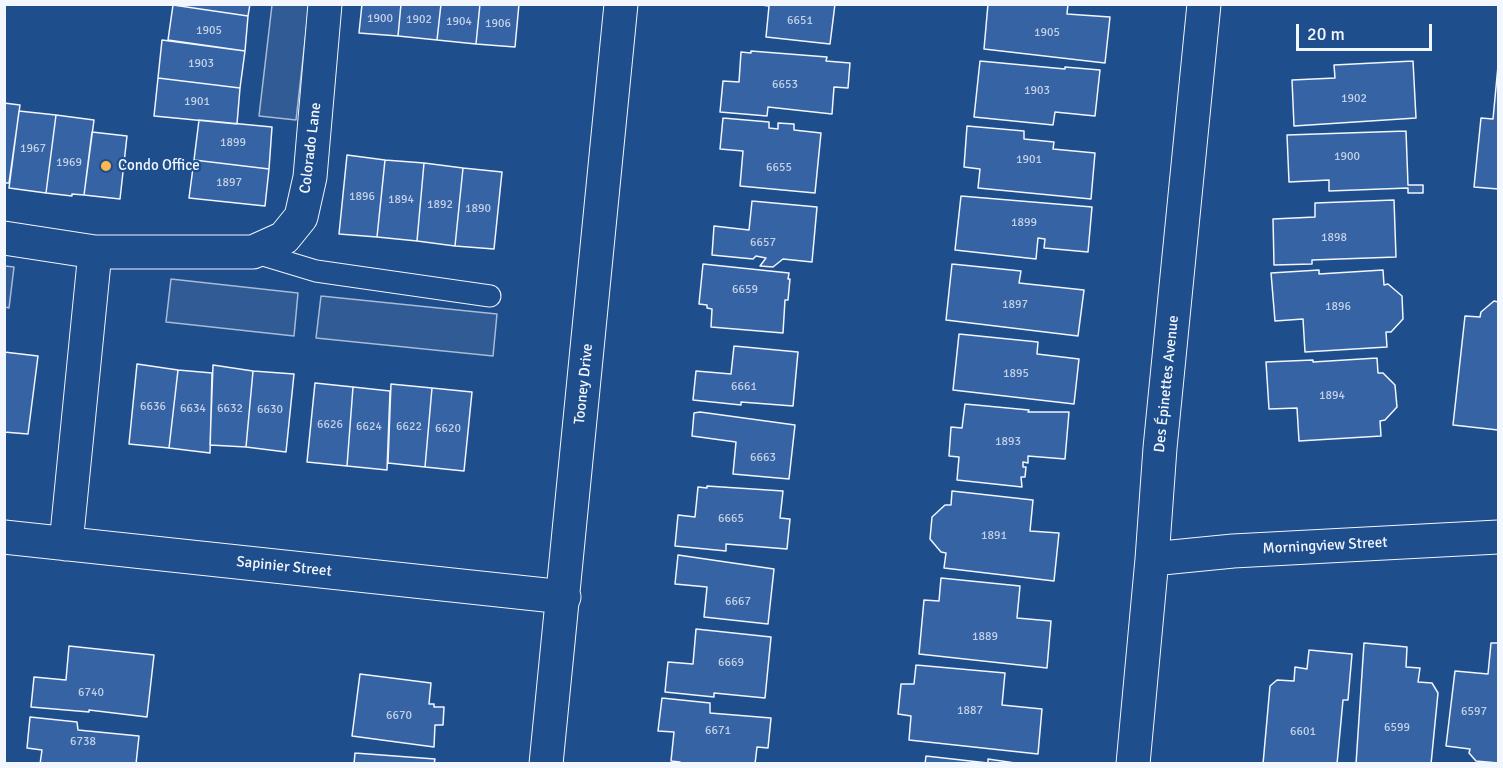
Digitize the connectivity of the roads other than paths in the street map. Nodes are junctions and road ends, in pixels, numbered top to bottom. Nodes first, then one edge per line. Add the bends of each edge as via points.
1 (325, 4) edge
2 (621, 4) edge
3 (1204, 4) edge
4 (4, 238) edge
5 (95, 252) junction
6 (253, 252) junction
7 (490, 296) dead end
8 (4, 537) edge
9 (1498, 537) edge
10 (66, 544) junction
11 (1152, 559) junction
12 (564, 597) junction
13 (546, 764) edge
14 (1132, 764) edge

1 - 6 street, Colorado Lane via 310,177 302,217 284,238
2 - 12 street, Tooney Drive
3 - 11 street, Des Épinettes Avenue
4 - 5 street, Colorado Lane
5 - 6 street, Colorado Lane
5 - 10 street
6 - 7 lane via 316,270
8 - 10 street, Sapinier Street
9 - 11 street, Morningview Street
10 - 12 street, Sapinier Street
11 - 14 street, Des Épinettes Avenue
12 - 13 street, Tooney Drive

